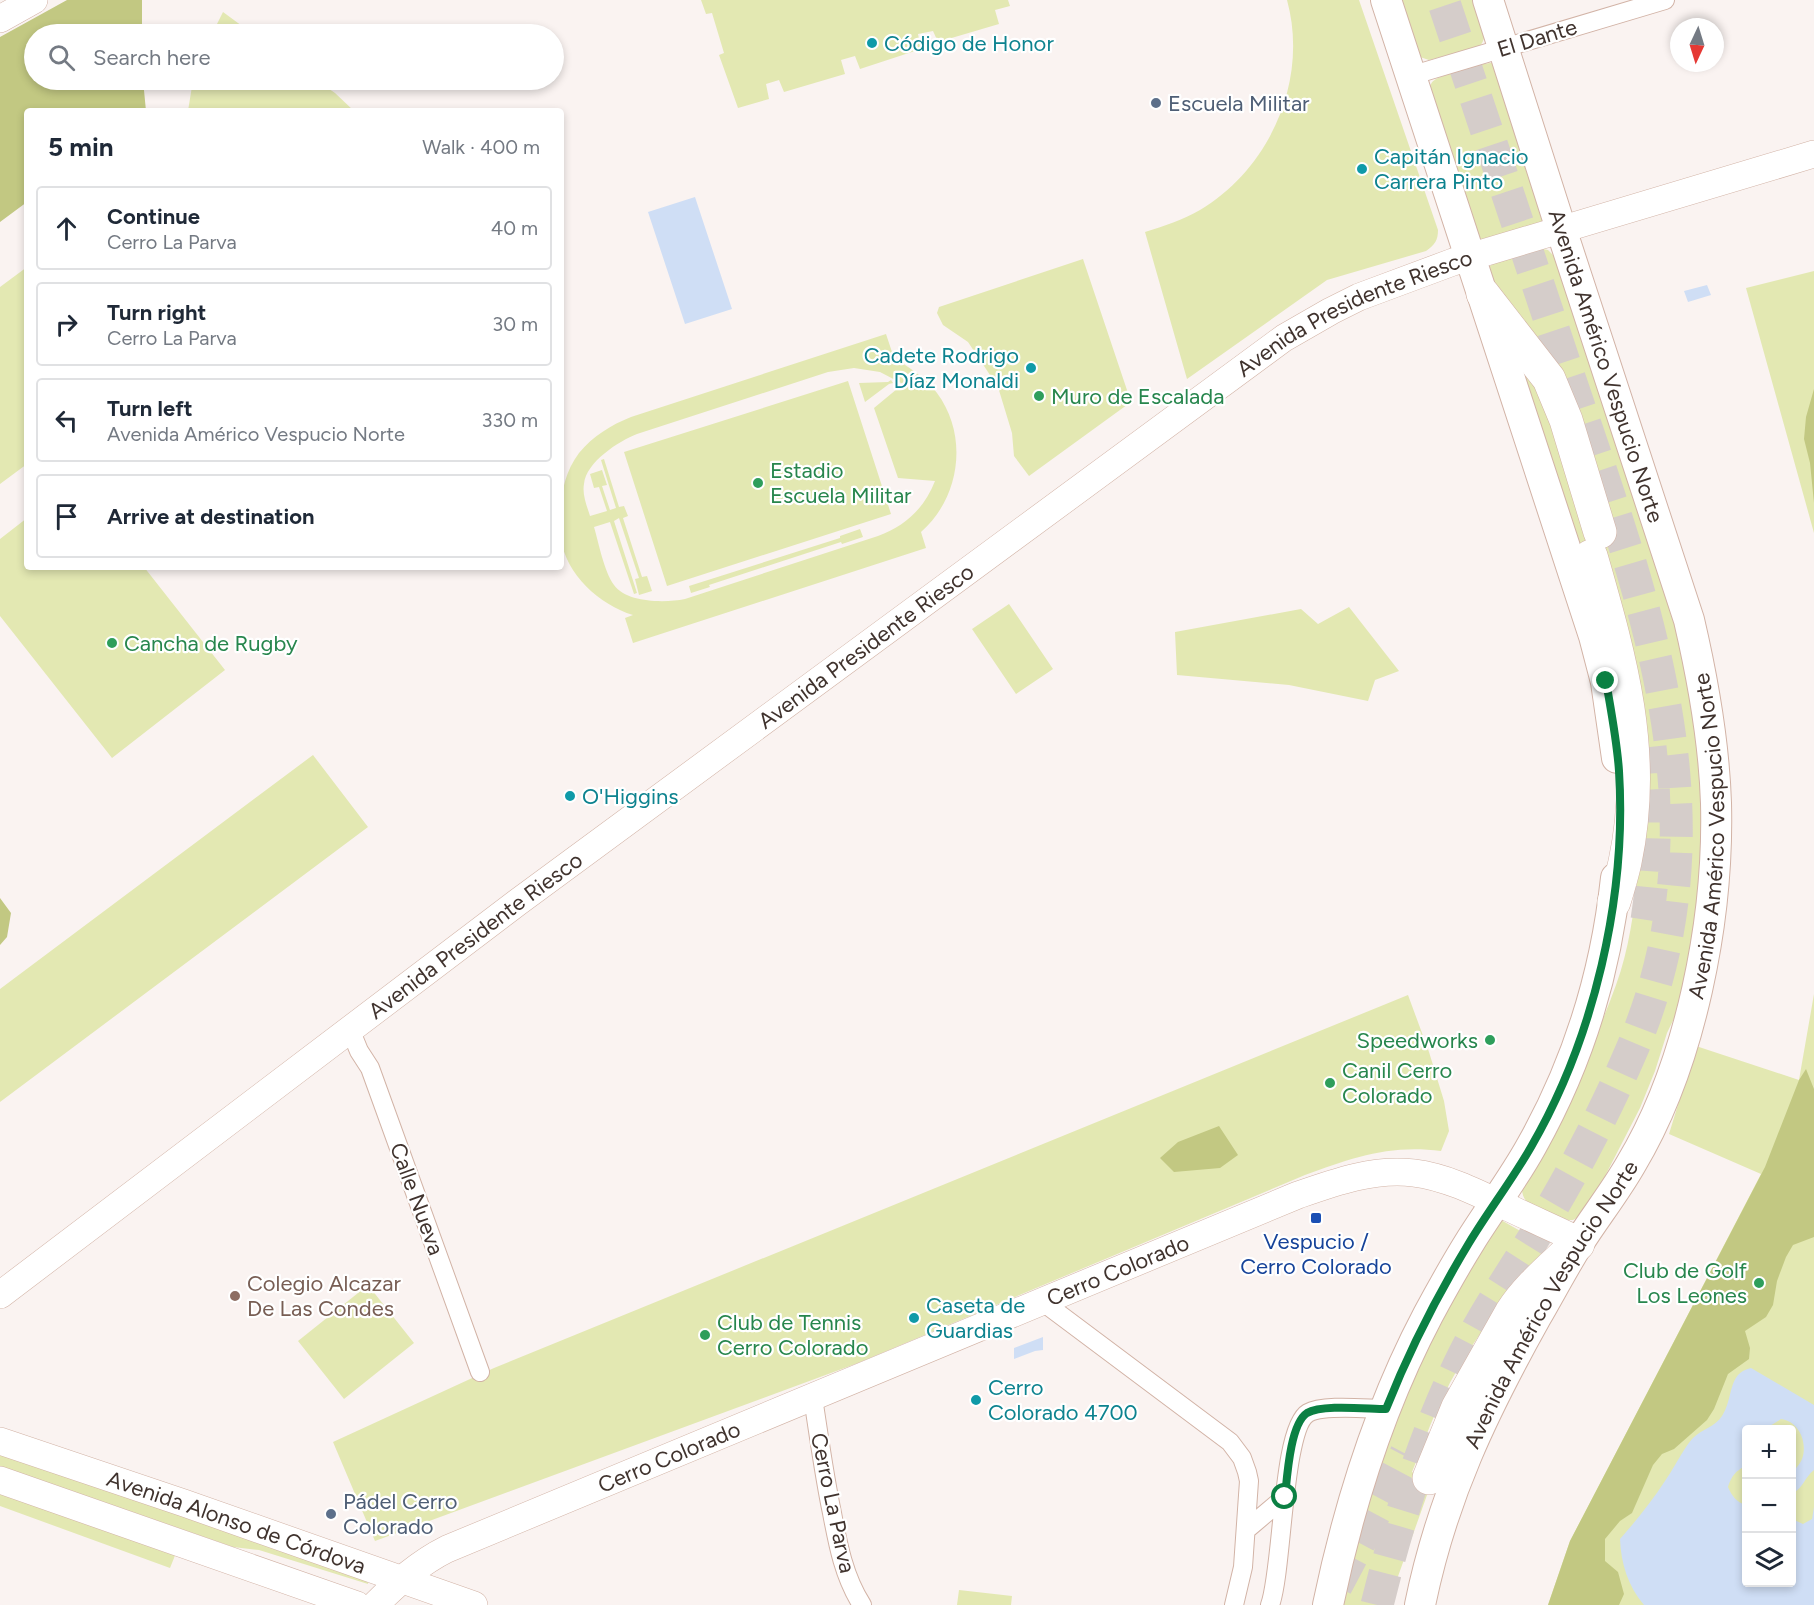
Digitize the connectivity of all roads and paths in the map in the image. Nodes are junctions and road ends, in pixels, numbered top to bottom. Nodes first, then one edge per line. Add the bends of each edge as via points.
1 (34, 0) edge
2 (1386, 0) edge
3 (1488, 0) edge
4 (1665, 0) edge
5 (0, 19) edge
6 (1503, 48) junction
7 (1410, 76) junction
8 (1814, 154) edge
9 (1561, 230) junction
10 (1471, 256) junction
11 (1483, 294) junction
12 (1614, 902) junction
13 (350, 1029) junction
14 (1496, 1202) junction
15 (1579, 1243) junction
16 (0, 1295) edge
17 (1043, 1302) junction
18 (480, 1372) dead end
19 (813, 1398) junction
20 (1386, 1409) junction
21 (0, 1441) edge
22 (1429, 1478) tunnel mouth
23 (0, 1480) edge
24 (1285, 1497) junction
25 (1246, 1530) junction
26 (1336, 1564) junction
27 (400, 1580) junction
28 (357, 1605) edge
29 (375, 1605) edge
30 (474, 1605) edge
31 (862, 1605) edge
32 (1234, 1605) edge
33 (1270, 1605) edge
34 (1315, 1605) edge
35 (1328, 1605) edge
36 (1420, 1605) edge

1 - 5 main road
2 - 7 main road
3 - 6 main road, Avenida Américo Vespucio Norte
4 - 6 street, El Dante
6 - 7 street, El Dante
6 - 9 main road, Avenida Américo Vespucio Norte
7 - 10 main road
8 - 9 main road, Avenida Presidente Riesco
9 - 10 main road, Avenida Presidente Riesco
9 - 15 main road, Avenida Américo Vespucio Norte via 1689,620 1707,711 1716,801 1709,921 1674,1069 1631,1164
10 - 11 main road
10 - 13 main road, Avenida Presidente Riesco via 1359,297 1284,338
11 - 12 main road via 1606,681 1619,773 1620,837
11 - 12 highway via 1552,386 1566,420 1596,544 1626,689 1633,747 1630,836
12 - 14 main road via 1595,989 1561,1088 1532,1146
13 - 16 main road, Avenida Presidente Riesco
13 - 18 street, Calle Nueva via 370,1068
14 - 15 main road, Cerro Colorado
14 - 17 main road, Cerro Colorado via 1449,1182 1414,1173 1358,1176 1298,1195
14 - 20 main road via 1428,1314
15 - 22 highway via 1520,1299 1511,1313 1458,1407
15 - 36 main road, Avenida Américo Vespucio Norte via 1482,1418 1436,1539
17 - 19 main road, Cerro Colorado
17 - 25 street via 1234,1447 1248,1472
19 - 27 main road, Cerro Colorado via 447,1549
19 - 31 street, Cerro La Parva via 838,1544 851,1587
20 - 24 street via 1331,1408 1307,1413 1296,1429
20 - 26 main road via 1359,1481
21 - 27 main road, Avenida Alonso de Córdova
23 - 28 main road, Avenida Alonso de Córdova
24 - 25 street
24 - 33 street
25 - 32 street
26 - 34 main road
26 - 35 main road
27 - 29 main road, Cerro Colorado
27 - 30 main road, Avenida Alonso de Córdova

